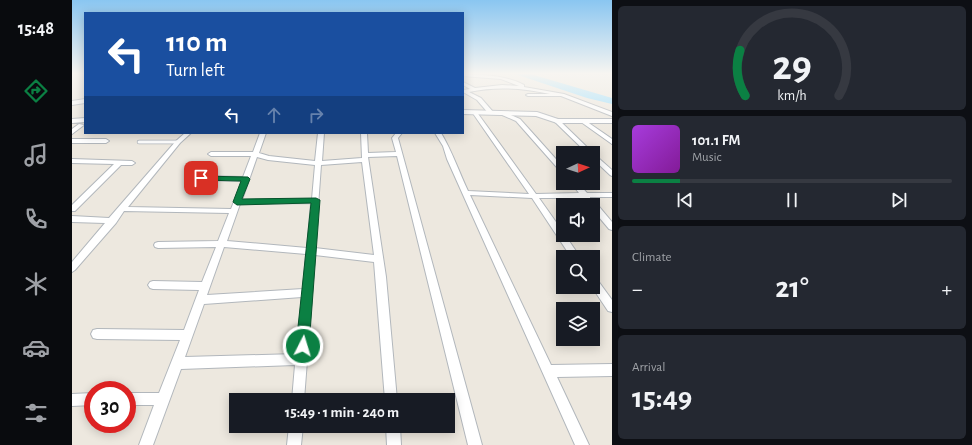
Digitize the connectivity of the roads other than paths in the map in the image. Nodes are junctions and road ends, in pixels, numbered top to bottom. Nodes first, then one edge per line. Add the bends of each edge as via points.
1 (469, 94) edge
2 (556, 94) edge
3 (528, 95) dead end
4 (562, 95) junction
5 (84, 101) edge
6 (72, 102) edge
7 (464, 112) edge
8 (474, 112) junction
9 (490, 113) junction
10 (502, 113) junction
11 (612, 114) edge
12 (72, 121) edge
13 (557, 121) junction
14 (583, 121) junction
15 (612, 121) edge
16 (84, 123) edge
17 (72, 132) edge
18 (187, 134) edge
19 (263, 134) edge
20 (322, 134) edge
21 (364, 134) edge
22 (398, 134) edge
23 (439, 134) edge
24 (605, 137) junction
25 (612, 137) edge
26 (72, 140) edge
27 (106, 140) dead end
28 (139, 142) dead end
29 (178, 142) junction
30 (612, 142) edge
31 (583, 146) edge
32 (211, 154) dead end
33 (255, 154) junction
34 (400, 154) junction
35 (366, 160) junction
36 (72, 161) edge
37 (119, 163) junction
38 (132, 163) dead end
39 (556, 163) edge
40 (600, 163) edge
41 (319, 165) junction
42 (612, 174) edge
43 (201, 178) dead end
44 (246, 179) junction
45 (580, 190) edge
46 (466, 193) junction
47 (612, 195) edge
48 (534, 196) junction
49 (585, 196) junction
50 (316, 200) junction
51 (236, 206) junction
52 (72, 209) edge
53 (123, 209) junction
54 (600, 213) edge
55 (72, 219) edge
56 (113, 221) junction
57 (612, 228) edge
58 (221, 244) junction
59 (158, 245) dead end
60 (571, 250) edge
61 (311, 251) junction
62 (378, 259) junction
63 (73, 266) edge
64 (153, 285) dead end
65 (206, 286) junction
66 (600, 291) edge
67 (308, 293) junction
68 (201, 300) junction
69 (612, 308) edge
70 (97, 334) dead end
71 (188, 335) junction
72 (302, 359) junction
73 (177, 362) junction
74 (612, 370) edge
75 (548, 371) junction
76 (299, 393) edge
77 (390, 393) edge
78 (84, 399) edge
79 (136, 399) edge
80 (164, 399) junction
81 (72, 400) edge
82 (295, 433) edge
83 (393, 433) edge
84 (146, 445) edge
85 (294, 445) edge
86 (394, 445) edge
87 (475, 445) edge
88 (582, 445) edge

1 - 9 street via 479,100
2 - 4 street
3 - 4 street
4 - 11 street
5 - 6 street
7 - 8 street
8 - 9 street
8 - 48 street
9 - 10 street
10 - 13 street via 537,114
10 - 39 street via 518,120
12 - 16 street
13 - 14 street
13 - 31 street
14 - 15 street
14 - 24 street
16 - 17 street
18 - 29 street
19 - 33 street
20 - 41 street
21 - 35 street
22 - 34 street via 396,138
23 - 46 street
24 - 25 street
24 - 30 street
26 - 27 street
28 - 29 lane
29 - 53 street
32 - 33 street
33 - 41 street
33 - 44 street
34 - 35 street
34 - 87 street
35 - 41 street
35 - 62 street
36 - 37 street
37 - 38 street
37 - 52 street
40 - 42 street
41 - 50 street
43 - 44 street
44 - 51 street
45 - 49 street
46 - 48 street
46 - 75 street
47 - 49 street
48 - 49 street
48 - 60 street
50 - 51 street
50 - 61 street
51 - 53 street
51 - 58 street
53 - 56 street
54 - 57 street
55 - 56 street
56 - 63 street
58 - 59 street
58 - 61 street
58 - 65 street
61 - 62 street
61 - 67 street
62 - 77 street
64 - 65 street
65 - 68 street
66 - 69 street
67 - 68 street
67 - 72 street
68 - 71 street
70 - 71 street
71 - 73 street
72 - 73 street
72 - 76 street
73 - 80 street
74 - 75 street
75 - 88 street
78 - 81 street
79 - 80 street
80 - 84 street
82 - 85 street
83 - 86 street

